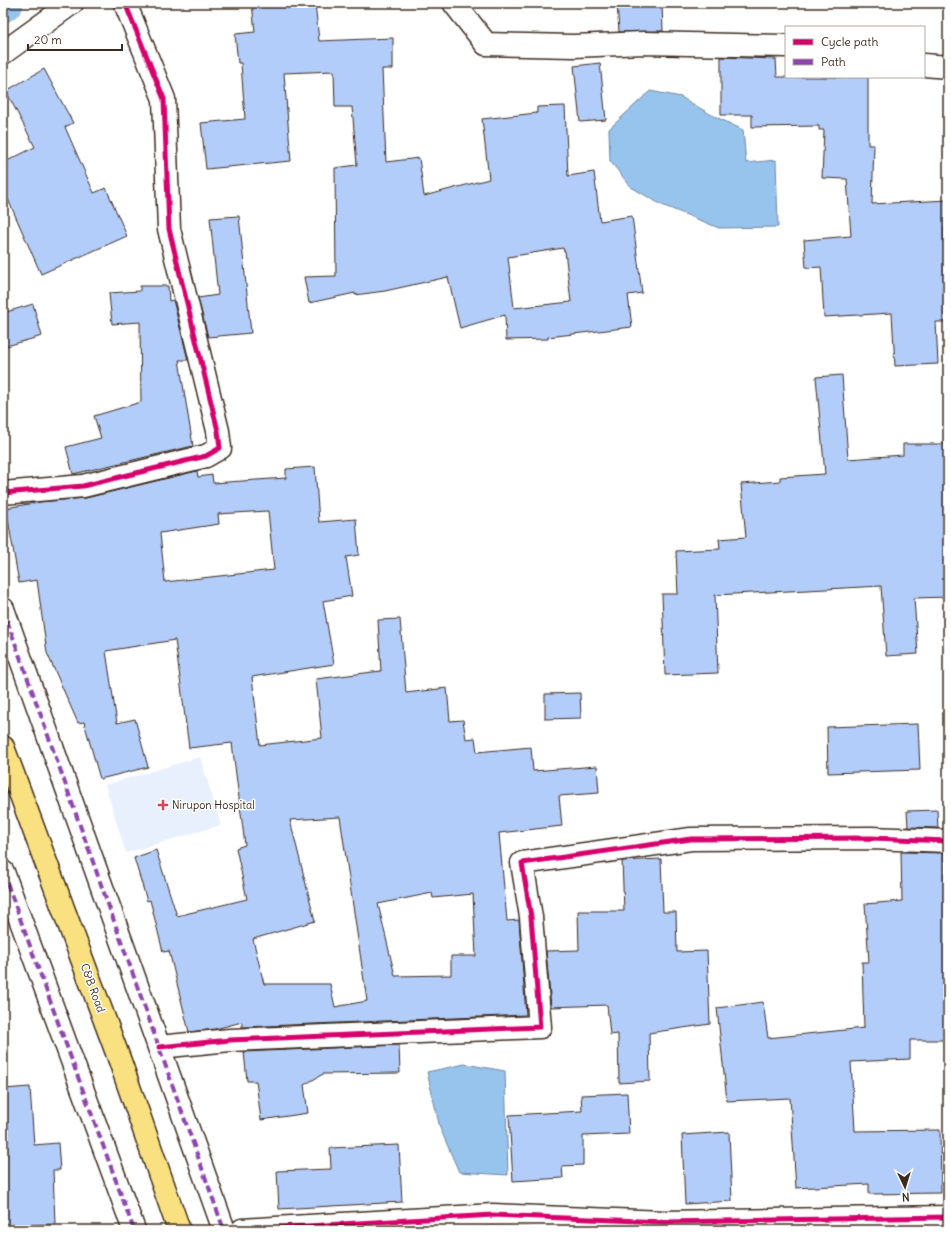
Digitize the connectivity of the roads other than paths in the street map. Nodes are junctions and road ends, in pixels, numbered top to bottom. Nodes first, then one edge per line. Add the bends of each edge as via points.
1 (72, 3) edge
2 (125, 3) edge
3 (454, 3) edge
4 (785, 46) edge
5 (3, 53) edge
6 (925, 65) edge
7 (948, 67) edge
8 (3, 493) edge
9 (3, 609) edge
10 (3, 747) edge
11 (948, 841) edge
12 (3, 872) edge
13 (159, 1047) junction
14 (948, 1217) edge
15 (134, 1230) edge
16 (179, 1230) edge
17 (224, 1230) edge
18 (242, 1230) edge

1 - 5 street
2 - 8 street via 164,99 169,229 220,448 206,456 83,486
3 - 4 street via 486,44 574,46 643,43
6 - 7 street
9 - 13 street
10 - 16 highway, C&B Road via 120,1062
11 - 13 street via 871,838 691,839 522,863 530,917 540,1027 230,1040
12 - 15 street
13 - 17 street
14 - 18 street via 664,1222 493,1215

